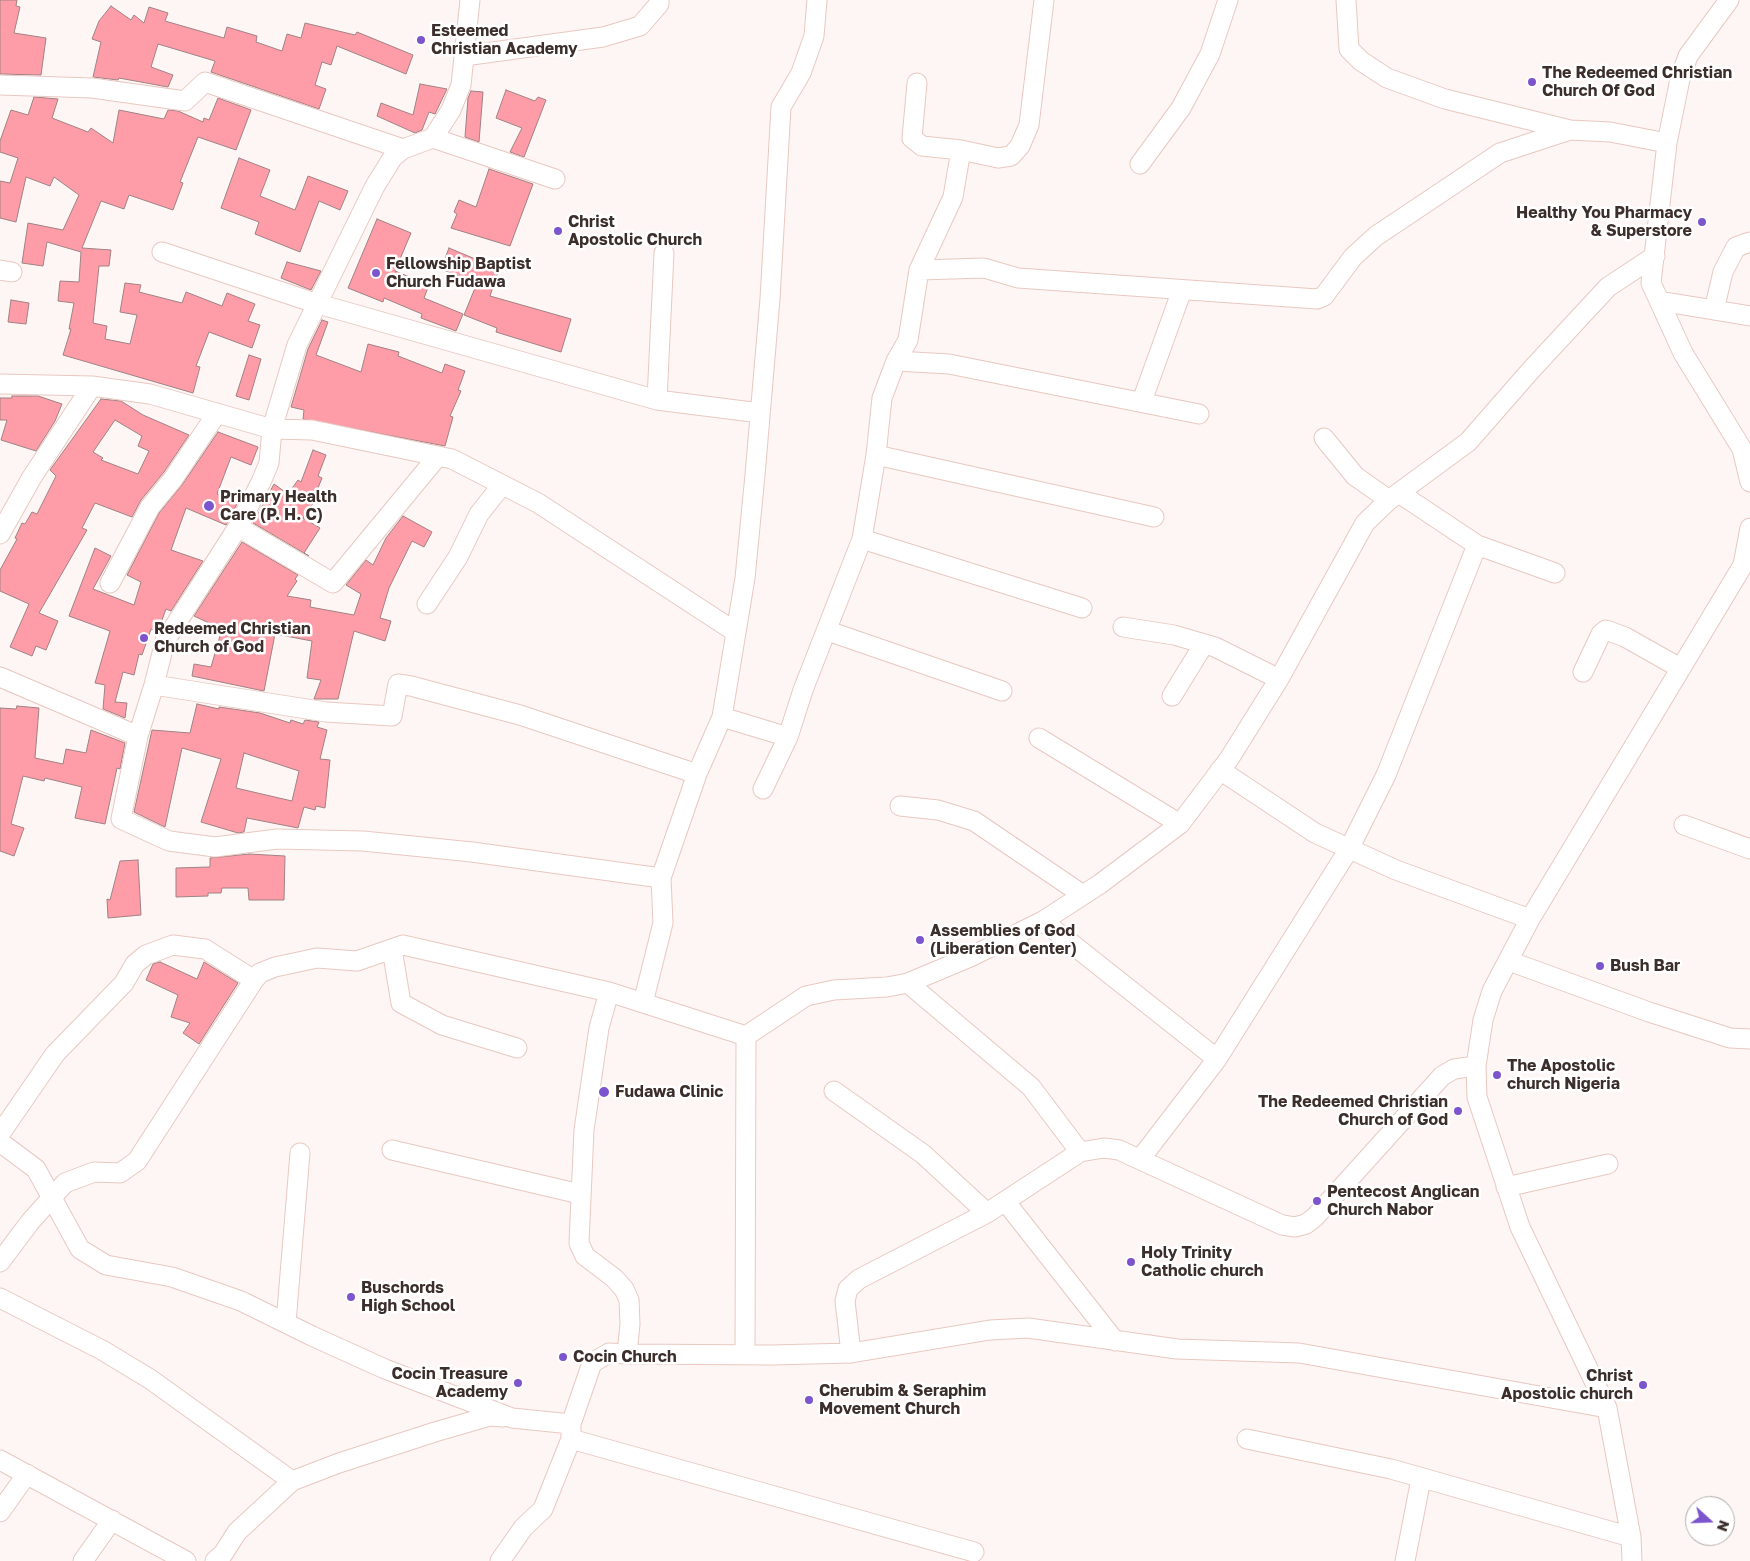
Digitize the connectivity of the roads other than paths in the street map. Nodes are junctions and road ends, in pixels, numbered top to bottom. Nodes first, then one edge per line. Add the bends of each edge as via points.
1 (470, 0) edge
2 (659, 0) edge
3 (817, 0) edge
4 (1044, 0) edge
5 (1228, 0) edge
6 (1346, 0) edge
7 (1729, 0) edge
8 (464, 56) junction
9 (916, 82) dead end
10 (0, 85) edge
11 (1570, 130) junction
12 (433, 138) junction
13 (1667, 143) junction
14 (403, 149) junction
15 (961, 150) junction
16 (1140, 164) dead end
17 (554, 179) dead end
18 (1750, 242) edge
19 (162, 252) dead end
20 (664, 253) dead end
21 (1655, 256) junction
22 (919, 270) junction
23 (1182, 290) junction
24 (1659, 301) junction
25 (316, 303) junction
26 (1714, 310) junction
27 (1750, 316) edge
28 (896, 361) junction
29 (0, 384) edge
30 (92, 386) junction
31 (657, 400) junction
32 (1142, 401) junction
33 (218, 413) junction
34 (760, 413) junction
35 (1199, 414) dead end
36 (272, 429) junction
37 (1324, 438) dead end
38 (876, 455) junction
39 (438, 456) junction
40 (1750, 482) edge
41 (502, 485) junction
42 (1394, 497) junction
43 (1154, 516) dead end
44 (238, 526) junction
45 (1750, 528) edge
46 (0, 534) edge
47 (862, 539) junction
48 (1477, 545) junction
49 (1555, 573) dead end
50 (110, 583) dead end
51 (427, 604) dead end
52 (1082, 608) dead end
53 (1123, 627) dead end
54 (734, 631) junction
55 (828, 631) junction
56 (1204, 644) junction
57 (1680, 668) junction
58 (1583, 672) dead end
59 (0, 678) edge
60 (1279, 679) junction
61 (154, 685) junction
62 (1002, 691) dead end
63 (1172, 696) dead end
64 (722, 717) junction
65 (138, 736) junction
66 (788, 736) junction
67 (1040, 738) dead end
68 (1220, 770) junction
69 (697, 774) junction
70 (763, 789) dead end
71 (900, 806) dead end
72 (1180, 824) junction
73 (1684, 826) dead end
74 (1349, 849) junction
75 (1750, 849) edge
76 (661, 878) junction
77 (1083, 895) junction
78 (1530, 919) junction
79 (1043, 921) junction
80 (392, 948) junction
81 (1509, 961) junction
82 (254, 980) junction
83 (908, 983) junction
84 (609, 992) junction
85 (643, 1004) junction
86 (746, 1036) junction
87 (1750, 1039) edge
88 (517, 1048) dead end
89 (1217, 1059) junction
90 (1476, 1066) junction
91 (834, 1091) dead end
92 (0, 1134) edge
93 (0, 1142) edge
94 (392, 1150) dead end
95 (1080, 1152) junction
96 (300, 1153) dead end
97 (1140, 1158) junction
98 (1608, 1164) dead end
99 (1506, 1187) junction
100 (580, 1194) junction
101 (52, 1199) junction
102 (1005, 1201) junction
103 (987, 1213) junction
104 (0, 1262) edge
105 (0, 1298) edge
106 (286, 1323) junction
107 (1115, 1341) junction
108 (851, 1353) junction
109 (627, 1354) junction
110 (745, 1355) junction
111 (1607, 1408) junction
112 (512, 1418) junction
113 (571, 1431) junction
114 (1247, 1440) dead end
115 (0, 1460) edge
116 (27, 1474) junction
117 (1421, 1478) junction
118 (292, 1481) junction
119 (0, 1512) edge
120 (112, 1520) junction
121 (1631, 1537) junction
122 (974, 1552) dead end
123 (83, 1561) edge
124 (186, 1561) edge
125 (215, 1561) edge
126 (500, 1561) edge
127 (1405, 1561) edge
128 (1632, 1561) edge

1 - 8 street
2 - 8 street via 640,26 603,37
3 - 34 street via 814,36 801,73 781,107
4 - 15 street via 1029,124 1020,146 1011,156 998,158
5 - 16 street via 1210,54 1182,108
6 - 11 street via 1349,49 1388,78 1445,99
7 - 13 street via 1688,56 1672,110
8 - 12 street via 461,85 451,110
9 - 15 street via 912,138 922,146
10 - 14 street via 92,88 185,101 205,82
11 - 13 street via 1610,132
11 - 23 street via 1500,152 1376,236 1354,257 1324,296 1306,299
12 - 14 street
12 - 17 street
13 - 21 street
14 - 25 street via 393,157 375,186
15 - 22 street via 952,197
18 - 26 street via 1736,247 1723,272
19 - 25 street
20 - 31 street
21 - 24 street via 1651,283
21 - 42 street via 1608,287 1468,442
22 - 23 street via 984,268 1018,278
22 - 28 street via 908,340
23 - 32 street
24 - 26 street
24 - 40 street via 1683,353 1742,449
25 - 31 street
25 - 36 street via 296,345
26 - 27 street
28 - 32 street via 949,364
28 - 38 street via 882,398
29 - 30 street
30 - 33 street via 150,394
30 - 46 street via 32,477
31 - 34 street
32 - 35 street
33 - 36 street
33 - 50 street via 150,507
34 - 54 street via 745,578
36 - 39 street via 312,430
36 - 44 street via 270,463
37 - 42 street via 1356,476
38 - 43 street
38 - 47 street
39 - 41 street via 452,459
39 - 44 street via 333,584
41 - 51 street via 479,514 458,557
41 - 54 street via 538,503
42 - 48 street
42 - 60 street via 1364,523
44 - 61 street via 165,641
45 - 57 street via 1742,564
47 - 52 street
47 - 55 street
48 - 49 street
48 - 74 street via 1386,774
53 - 56 street via 1174,635
54 - 64 street
55 - 62 street
55 - 66 street
56 - 60 street
56 - 63 street
57 - 58 street via 1606,630
57 - 78 street
59 - 65 street
60 - 68 street
61 - 65 street
61 - 69 street via 326,712 392,716 398,684 411,686 520,715
64 - 66 street
64 - 69 street
65 - 76 street via 121,819 169,841 215,847 277,839 363,841 472,852
66 - 70 street
67 - 72 street
68 - 72 street
68 - 74 street via 1315,833
69 - 76 street
71 - 77 street via 938,810 974,821
72 - 77 street
73 - 75 street
74 - 78 street via 1396,870
74 - 89 street
76 - 85 street via 663,923
77 - 79 street
78 - 81 street
79 - 83 street
79 - 89 street
80 - 82 street via 357,961 317,958 274,967
80 - 84 street via 403,945
80 - 88 street via 401,1003 442,1025
81 - 87 street via 1730,1038
81 - 90 street via 1492,991 1483,1020
82 - 92 street via 205,949 173,945 146,955 135,964 124,983 55,1054
82 - 101 street via 137,1161 120,1174 94,1172 65,1183
83 - 86 street via 806,996
83 - 95 street via 1031,1087
84 - 85 street
84 - 100 street via 599,1028 584,1130
85 - 86 street
86 - 110 street
89 - 97 street
90 - 97 street via 1454,1069 1442,1076 1315,1217 1300,1225 1282,1225
90 - 99 street via 1477,1097
91 - 103 street via 923,1154
93 - 101 street via 36,1169
94 - 100 street
95 - 97 street via 1104,1148
95 - 102 street
96 - 106 street
98 - 99 street
99 - 111 street via 1520,1227
100 - 109 street via 579,1243 585,1256 614,1278 629,1300
101 - 104 street
101 - 106 street via 80,1249 106,1265 172,1277 241,1301
102 - 103 street
102 - 107 street
103 - 108 street via 858,1279 848,1290 845,1300
105 - 118 street via 102,1350 150,1379
106 - 112 street via 386,1369
107 - 108 street via 1028,1328 990,1330
107 - 111 street via 1177,1349 1299,1353
108 - 110 street
109 - 110 street
109 - 113 street via 608,1353 592,1363
111 - 121 street
112 - 113 street
112 - 118 street via 490,1416
113 - 122 street
113 - 126 street via 543,1509 523,1528
114 - 117 street
115 - 116 street
116 - 119 street
116 - 120 street
117 - 121 street
117 - 127 street
118 - 125 street via 237,1532
120 - 123 street
120 - 124 street
121 - 128 street

